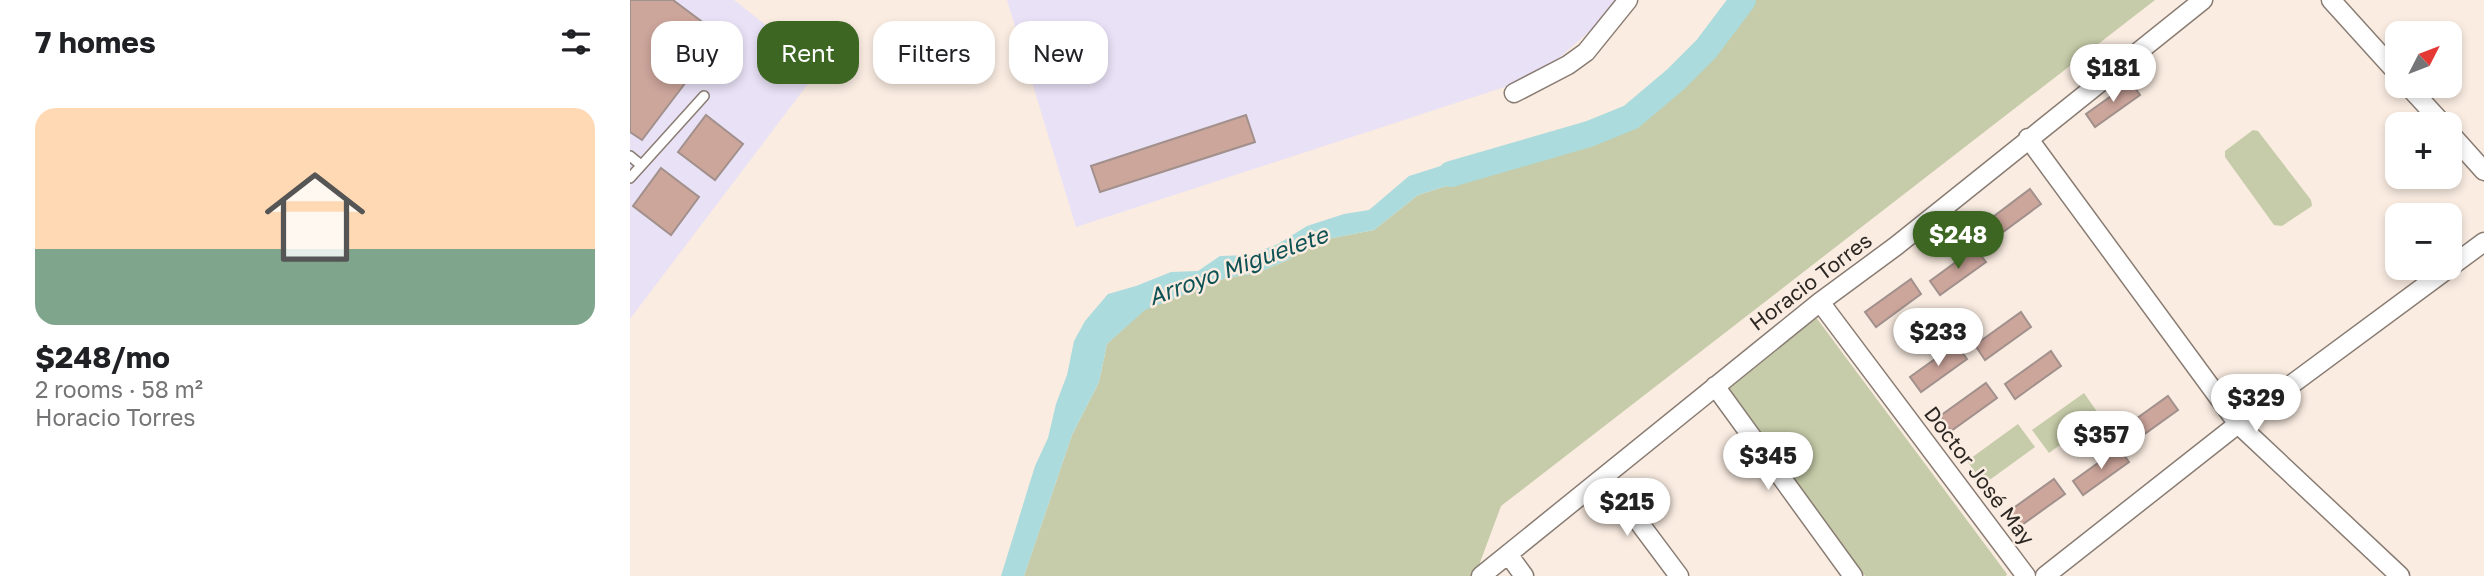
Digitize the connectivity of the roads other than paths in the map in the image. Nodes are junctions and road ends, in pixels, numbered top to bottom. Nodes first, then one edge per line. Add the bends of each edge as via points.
1 (1628, 0) edge
2 (2203, 0) edge
3 (2331, 0) edge
4 (2385, 60) edge
5 (1514, 93) dead end
6 (704, 96) dead end
7 (2419, 98) edge
8 (2432, 112) edge
9 (2028, 138) junction
10 (2462, 145) edge
11 (630, 156) edge
12 (641, 165) junction
13 (2484, 170) edge
14 (630, 178) edge
15 (2484, 243) edge
16 (2462, 258) edge
17 (2432, 280) edge
18 (1820, 302) junction
19 (1715, 386) junction
20 (2238, 424) junction
21 (1605, 477) junction
22 (1508, 554) junction
23 (1481, 576) edge
24 (1524, 576) edge
25 (1679, 576) edge
26 (1853, 576) edge
27 (2026, 576) edge
28 (2045, 576) edge
29 (2400, 576) edge

1 - 5 street via 1586,52
2 - 9 street, Horacio Torres
3 - 4 street
6 - 12 lane
7 - 8 street
9 - 18 street, Horacio Torres
9 - 20 street
10 - 13 street
11 - 12 lane
12 - 14 lane
15 - 16 street
17 - 20 street
18 - 19 street, Horacio Torres
18 - 27 street, Doctor José May
19 - 21 street, Horacio Torres
19 - 26 street
20 - 28 street
20 - 29 street
21 - 22 street, Horacio Torres
21 - 25 street
22 - 23 street, Horacio Torres
22 - 24 street

